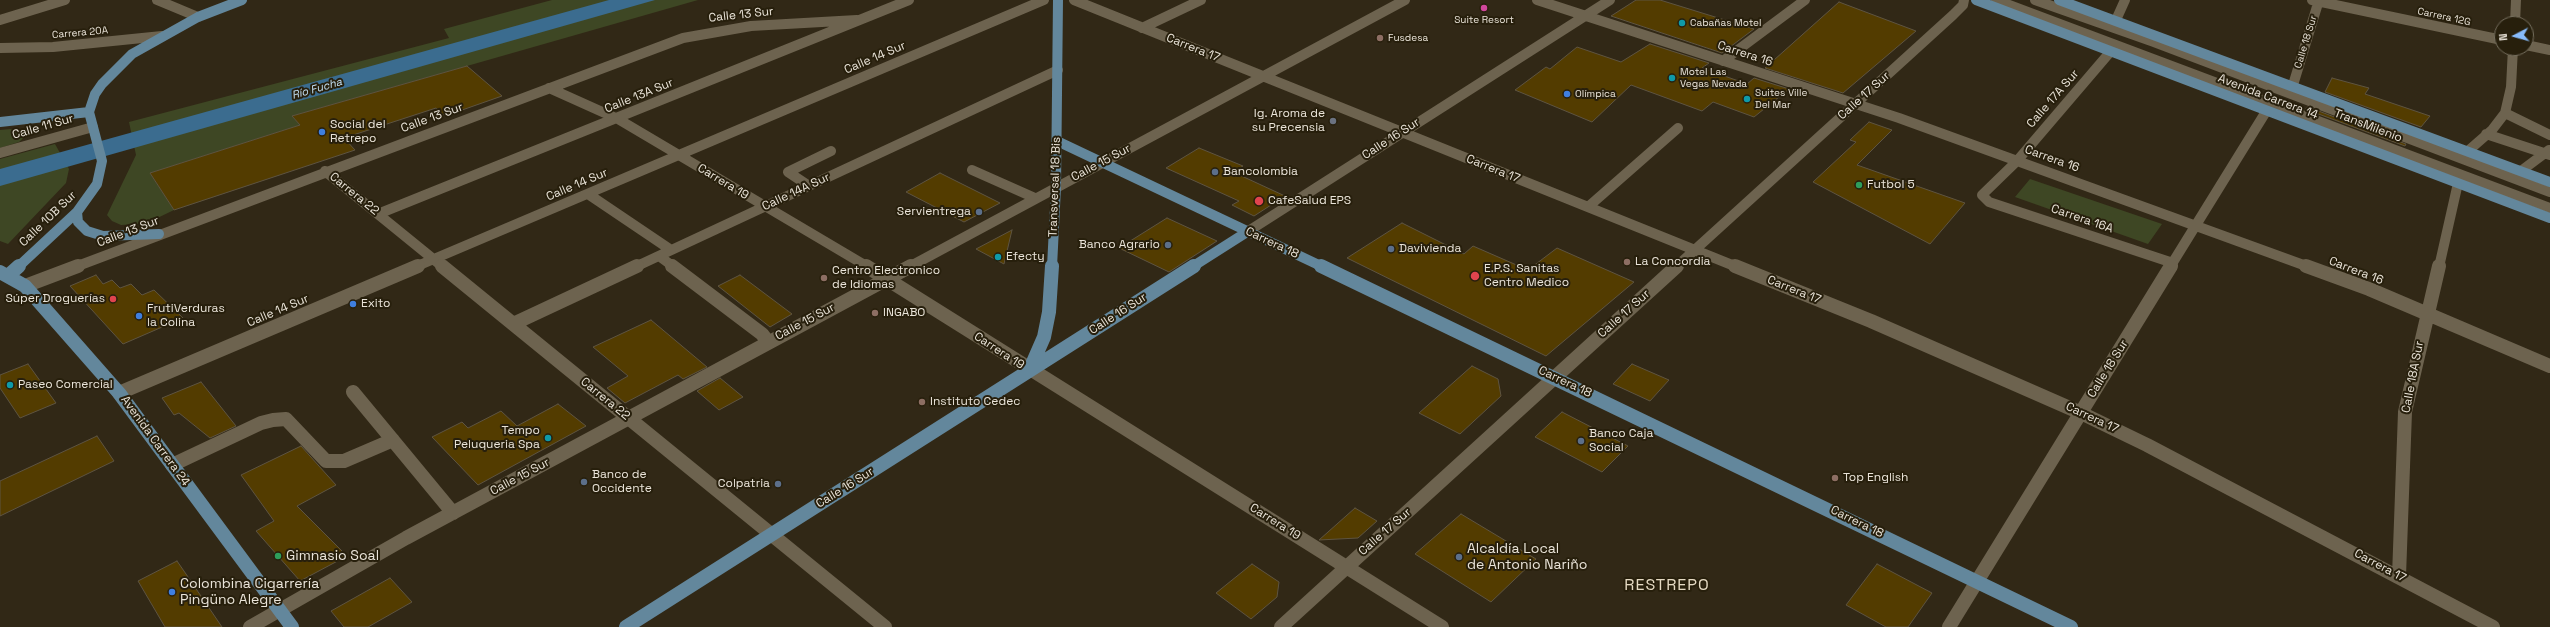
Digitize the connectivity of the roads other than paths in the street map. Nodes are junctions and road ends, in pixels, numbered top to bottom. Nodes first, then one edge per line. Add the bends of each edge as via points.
1 (65, 0) edge
2 (157, 0) edge
3 (242, 0) edge
4 (909, 0) edge
5 (1044, 0) edge
6 (1058, 0) edge
7 (1074, 0) edge
8 (1201, 0) edge
9 (1405, 0) edge
10 (1537, 0) edge
11 (1610, 0) edge
12 (1805, 0) edge
13 (1964, 0) edge
14 (1976, 0) edge
15 (1996, 0) edge
16 (2035, 0) edge
17 (2059, 0) edge
18 (2125, 0) edge
19 (2317, 0) edge
20 (2516, 0) edge
21 (1585, 16) junction
22 (2515, 16) edge
23 (198, 17) junction
24 (0, 20) edge
25 (858, 20) junction
26 (2116, 20) junction
27 (1142, 28) junction
28 (162, 36) junction
29 (2494, 38) edge
30 (2534, 47) edge
31 (0, 48) edge
32 (2550, 50) edge
33 (2111, 51) junction
34 (2513, 56) edge
35 (1723, 61) junction
36 (1058, 70) junction
37 (1262, 76) junction
38 (2293, 85) junction
39 (549, 88) junction
40 (1856, 104) junction
41 (2267, 110) junction
42 (89, 112) junction
43 (2505, 113) junction
44 (618, 119) junction
45 (0, 122) edge
46 (94, 127) junction
47 (1678, 128) dead end
48 (1402, 132) junction
49 (2486, 134) junction
50 (2550, 135) edge
51 (1057, 141) junction
52 (831, 151) dead end
53 (2468, 151) junction
54 (0, 153) edge
55 (2548, 153) edge
56 (679, 155) junction
57 (2017, 161) junction
58 (1102, 162) junction
59 (972, 170) dead end
60 (326, 171) junction
61 (2521, 171) junction
62 (2550, 182) edge
63 (2458, 183) junction
64 (809, 186) junction
65 (1056, 187) junction
66 (2550, 192) edge
67 (588, 194) junction
68 (1035, 198) junction
69 (1984, 198) joint
70 (765, 206) junction
71 (1588, 207) junction
72 (2550, 208) edge
73 (77, 212) junction
74 (378, 214) junction
75 (2550, 218) edge
76 (2196, 225) junction
77 (1247, 232) junction
78 (159, 234) junction
79 (671, 250) junction
80 (1695, 250) junction
81 (659, 256) junction
82 (434, 259) junction
83 (2173, 263) junction
84 (3, 277) edge
85 (886, 278) junction
86 (25, 286) junction
87 (2426, 313) junction
88 (513, 324) junction
89 (768, 342) junction
90 (2550, 366) edge
91 (1030, 370) junction
92 (1555, 377) junction
93 (353, 392) dead end
94 (119, 393) junction
95 (2080, 413) junction
96 (628, 418) junction
97 (393, 440) junction
98 (172, 465) junction
99 (453, 513) junction
100 (772, 534) junction
101 (1346, 567) junction
102 (2399, 576) junction
103 (1977, 582) junction
104 (280, 610) junction
105 (250, 627) edge
106 (292, 627) edge
107 (626, 627) edge
108 (885, 627) edge
109 (1281, 627) edge
110 (1442, 627) edge
111 (1949, 627) edge
112 (2071, 627) edge
113 (2493, 627) edge

1 - 24 street
2 - 23 street
3 - 23 main road
4 - 25 street, Calle 13A Sur
5 - 56 street, Calle 14 Sur
6 - 36 main road, Transversal 18 Bis
7 - 27 street, Carrera 17
8 - 27 street
9 - 37 street, Calle 15 Sur
10 - 21 street, Carrera 16
11 - 21 street, Calle 16 Sur
12 - 35 street
13 - 40 street, Calle 17 Sur via 1963,6
14 - 33 main road, Avenida Carrera 14
15 - 72 street, TransMilenio
16 - 66 street, TransMilenio via 2154,42
17 - 26 main road, Avenida Carrera 14
18 - 26 street
19 - 29 street, Carrera 12G
19 - 38 street, Calle 18 Sur
20 - 22 street
21 - 35 street, Carrera 16
21 - 48 street, Calle 16 Sur
23 - 28 main road
25 - 39 street, Calle 13 Sur via 751,26 696,34
25 - 44 street, Calle 13A Sur
26 - 38 main road, Avenida Carrera 14
27 - 37 street, Carrera 17
28 - 31 street, Carrera 20A via 53,47
28 - 42 main road via 132,54 110,74 95,94
30 - 32 street
33 - 41 main road, Avenida Carrera 14
33 - 57 street, Calle 17A Sur
34 - 43 street via 2511,87
35 - 40 street, Carrera 16
36 - 51 main road, Transversal 18 Bis
36 - 64 street, Calle 14A Sur
37 - 48 street, Carrera 17
37 - 58 street, Calle 15 Sur
38 - 53 main road, Avenida Carrera 14
39 - 44 street, Carrera 19
39 - 60 street, Calle 13 Sur
40 - 57 street, Carrera 16
40 - 80 street, Calle 17 Sur
41 - 63 main road, Avenida Carrera 14
41 - 76 street, Calle 18 Sur
42 - 45 main road
42 - 46 main road, Calle 10B Sur
43 - 49 street
43 - 50 street
44 - 56 street, Carrera 19
44 - 74 street, Calle 13A Sur
46 - 54 street, Calle 11 Sur
46 - 73 main road, Calle 10B Sur via 102,161 97,184
47 - 71 street
48 - 71 street, Carrera 17
48 - 77 street, Calle 16 Sur
49 - 53 street
49 - 55 street
51 - 58 main road, Carrera 18
51 - 65 main road, Transversal 18 Bis
52 - 64 street via 788,172
53 - 61 main road, Avenida Carrera 14
55 - 61 street
56 - 67 street, Calle 14 Sur
56 - 70 street, Carrera 19
57 - 69 street, Calle 17A Sur via 1982,194
57 - 76 street, Carrera 16
58 - 65 street, Calle 15 Sur
58 - 77 main road, Carrera 18
59 - 68 street
60 - 74 street, Carrera 22
60 - 78 street, Calle 13 Sur
61 - 62 main road, Avenida Carrera 14
63 - 75 main road, Avenida Carrera 14
63 - 87 street, Calle 18A Sur
64 - 70 street, Calle 14A Sur
65 - 68 street, Calle 15 Sur
65 - 91 main road, Transversal 18 Bis via 1050,312 1044,337
67 - 79 street
67 - 82 street, Calle 14 Sur
68 - 85 street, Calle 15 Sur
69 - 83 street, Carrera 16A via 1989,202
70 - 79 street, Calle 14A Sur
70 - 85 street, Carrera 19
71 - 80 street, Carrera 17
73 - 78 main road via 78,222 87,231 103,236
73 - 84 main road, Calle 10B Sur
74 - 82 street, Carrera 22
76 - 83 street, Calle 18 Sur
76 - 87 street, Carrera 16
77 - 91 main road, Calle 16 Sur
77 - 92 main road, Carrera 18
78 - 86 street, Calle 13 Sur
79 - 81 street, Calle 14A Sur
80 - 92 street, Calle 17 Sur
80 - 95 street, Carrera 17 via 1871,321
81 - 88 street, Calle 14A Sur
81 - 89 street
82 - 88 street, Carrera 22
82 - 94 street, Calle 14 Sur
83 - 95 street, Calle 18 Sur
84 - 86 main road, Avenida Carrera 24
85 - 89 street, Calle 15 Sur
85 - 91 street, Carrera 19
86 - 94 main road, Avenida Carrera 24
87 - 90 street, Carrera 16
87 - 102 street, Calle 18A Sur via 2405,412
88 - 96 street, Carrera 22
89 - 96 street, Calle 15 Sur
91 - 100 main road, Calle 16 Sur
91 - 101 street, Carrera 19
92 - 101 street, Calle 17 Sur
92 - 103 main road, Carrera 18
93 - 97 street
94 - 98 main road, Avenida Carrera 24
95 - 102 street, Carrera 17
95 - 103 street, Calle 18 Sur
96 - 99 street, Calle 15 Sur
96 - 100 street, Carrera 22
97 - 98 street via 344,461 326,461 286,419 273,420 254,426
97 - 99 street
98 - 104 main road, Avenida Carrera 24
99 - 104 street, Calle 15 Sur
100 - 107 main road, Calle 16 Sur
100 - 108 street, Carrera 22
101 - 109 street, Calle 17 Sur
101 - 110 street, Carrera 19
102 - 113 street, Carrera 17
103 - 111 street, Calle 18 Sur
103 - 112 main road, Carrera 18
104 - 105 street, Calle 15 Sur
104 - 106 main road, Avenida Carrera 24

